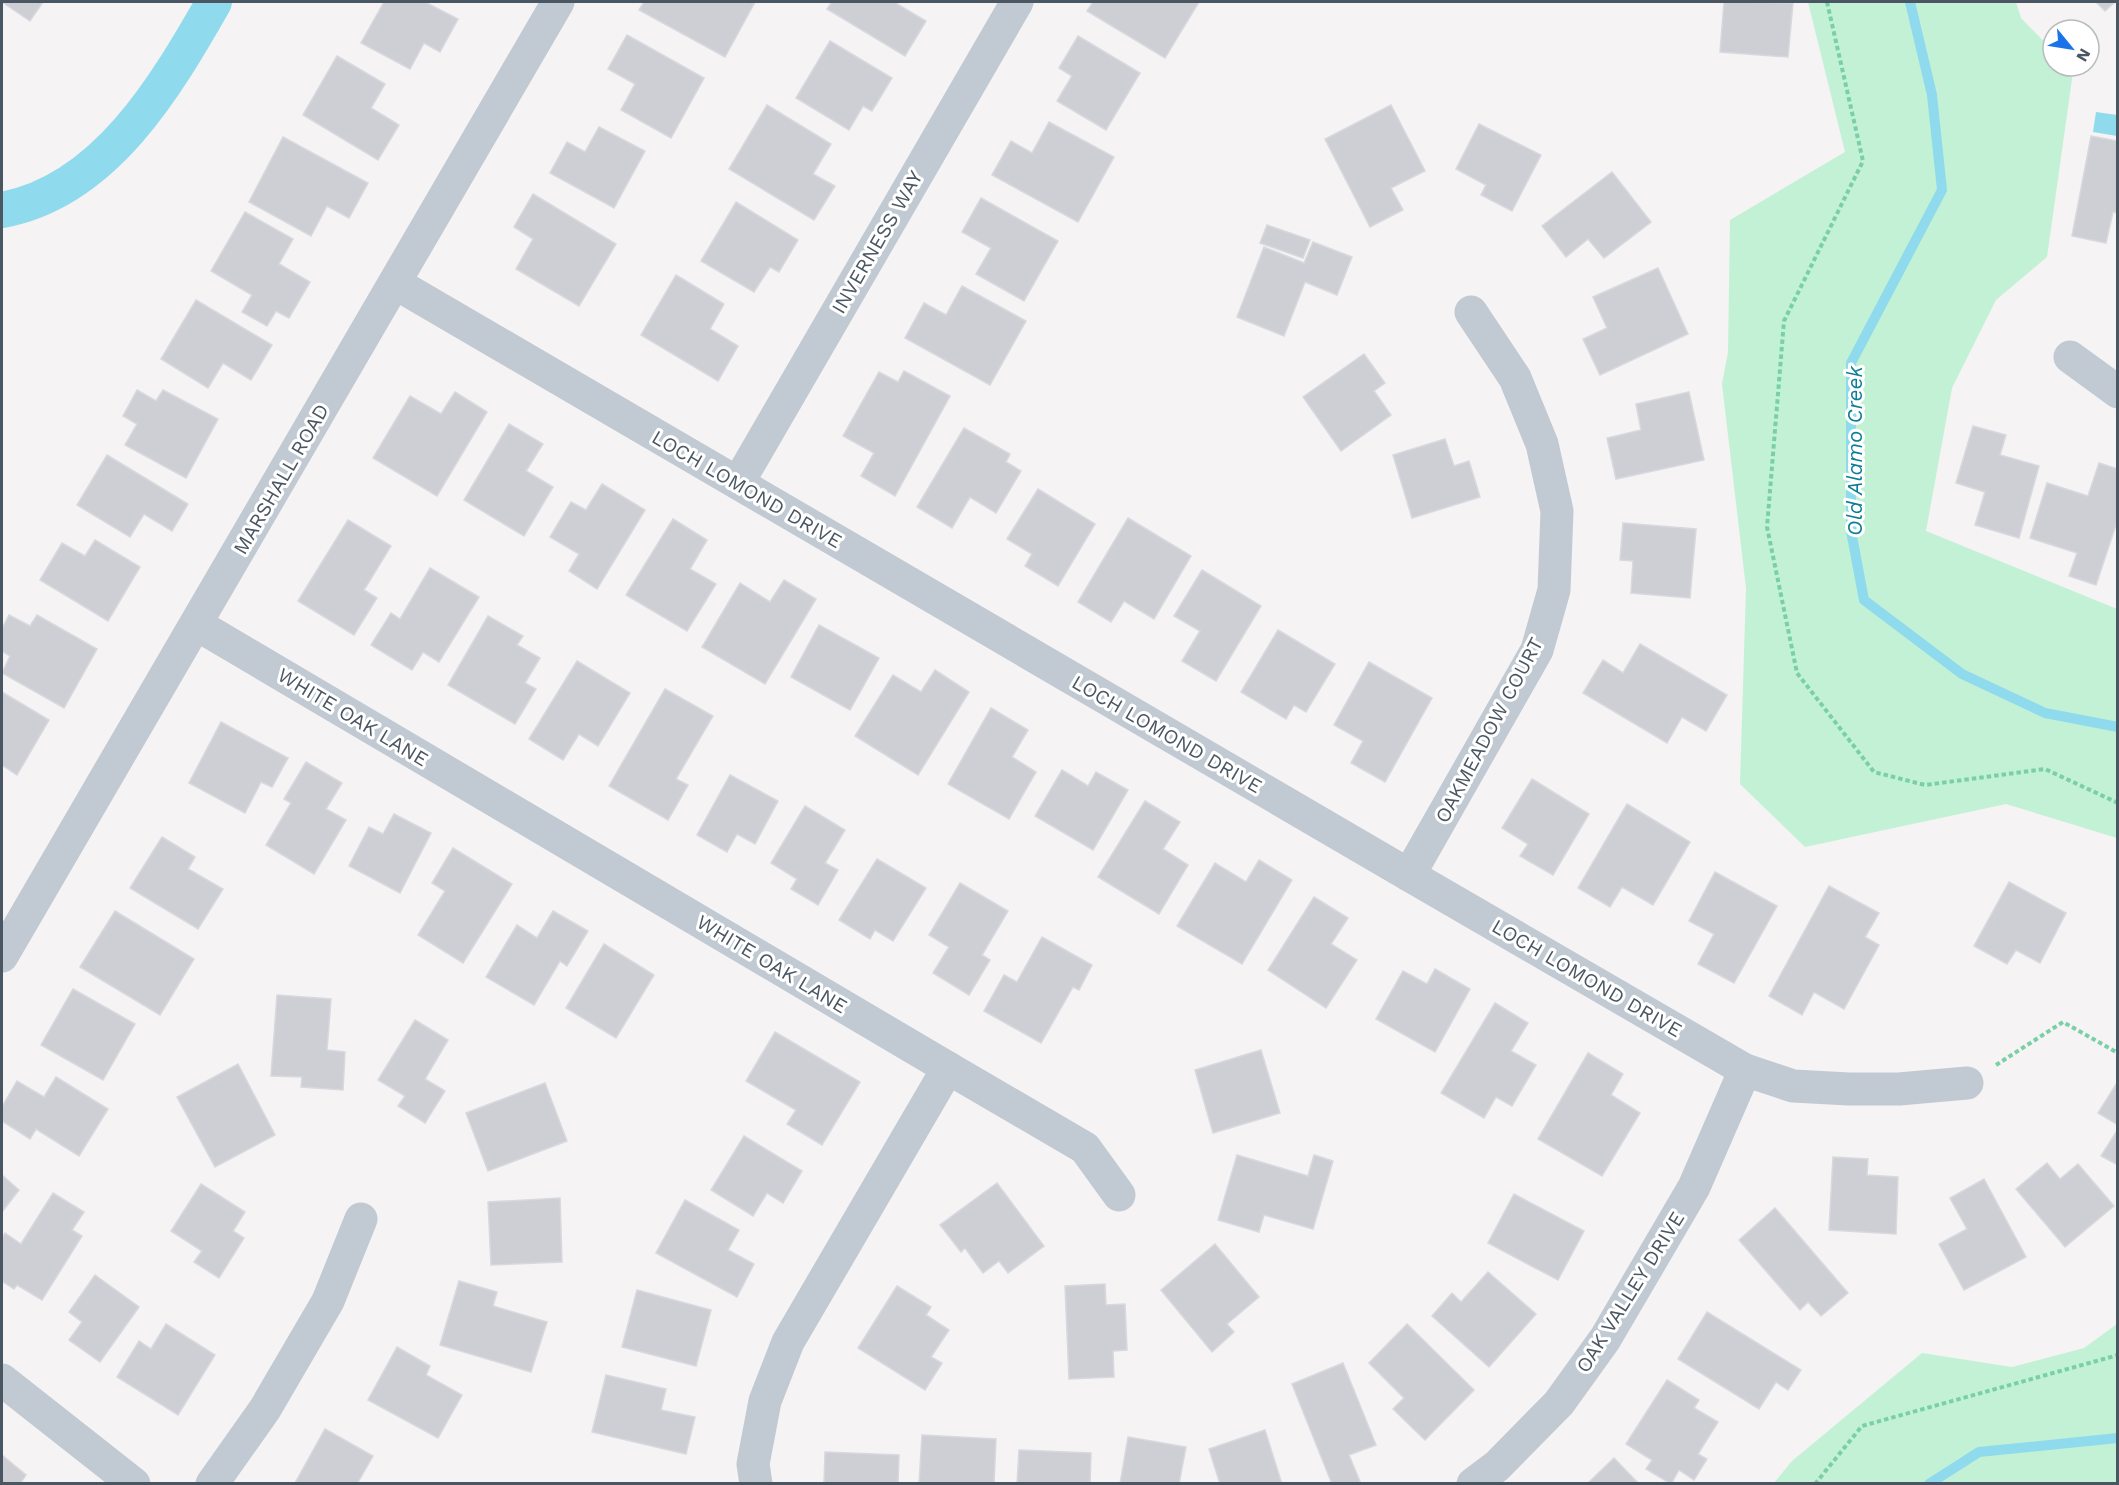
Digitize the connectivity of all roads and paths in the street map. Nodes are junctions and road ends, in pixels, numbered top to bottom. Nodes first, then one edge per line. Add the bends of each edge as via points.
1 (558, 2) edge
2 (1017, 2) edge
3 (1827, 2) edge
4 (395, 283) junction
5 (1471, 312) dead end
6 (2070, 357) dead end
7 (2118, 392) edge
8 (738, 483) junction
9 (196, 624) junction
10 (2118, 803) edge
11 (1409, 875) junction
12 (2, 956) edge
13 (2118, 1053) edge
14 (948, 1068) junction
15 (1745, 1070) junction
16 (1967, 1083) joint
17 (1119, 1195) dead end
18 (361, 1219) dead end
19 (2118, 1355) edge
20 (2, 1380) edge
21 (134, 1484) edge
22 (212, 1484) edge
23 (756, 1484) edge
24 (1473, 1484) edge
25 (1815, 1484) edge

1 - 4 street, MARSHALL ROAD
2 - 8 street, INVERNESS WAY
3 - 10 path via 1863,161 1784,321 1767,527 1797,673 1874,772 1925,785 2045,769
4 - 8 street, LOCH LOMOND DRIVE
4 - 9 street, MARSHALL ROAD
5 - 11 street, OAKMEADOW COURT via 1515,378 1542,444 1557,511 1554,590 1537,650
6 - 7 street
8 - 11 street, LOCH LOMOND DRIVE
9 - 12 street, MARSHALL ROAD
9 - 14 street, WHITE OAK LANE
11 - 15 street, LOCH LOMOND DRIVE
13 - 16 path via 2063,1022
14 - 17 street, WHITE OAK LANE via 1084,1148
14 - 23 street via 788,1342 765,1401 753,1464
15 - 16 street, LOCH LOMOND DRIVE via 1793,1086 1899,1089
15 - 24 street, OAK VALLEY DRIVE via 1695,1187 1605,1340 1558,1403 1497,1466
18 - 22 street via 328,1301 265,1409
19 - 25 path via 1862,1426
20 - 21 street

